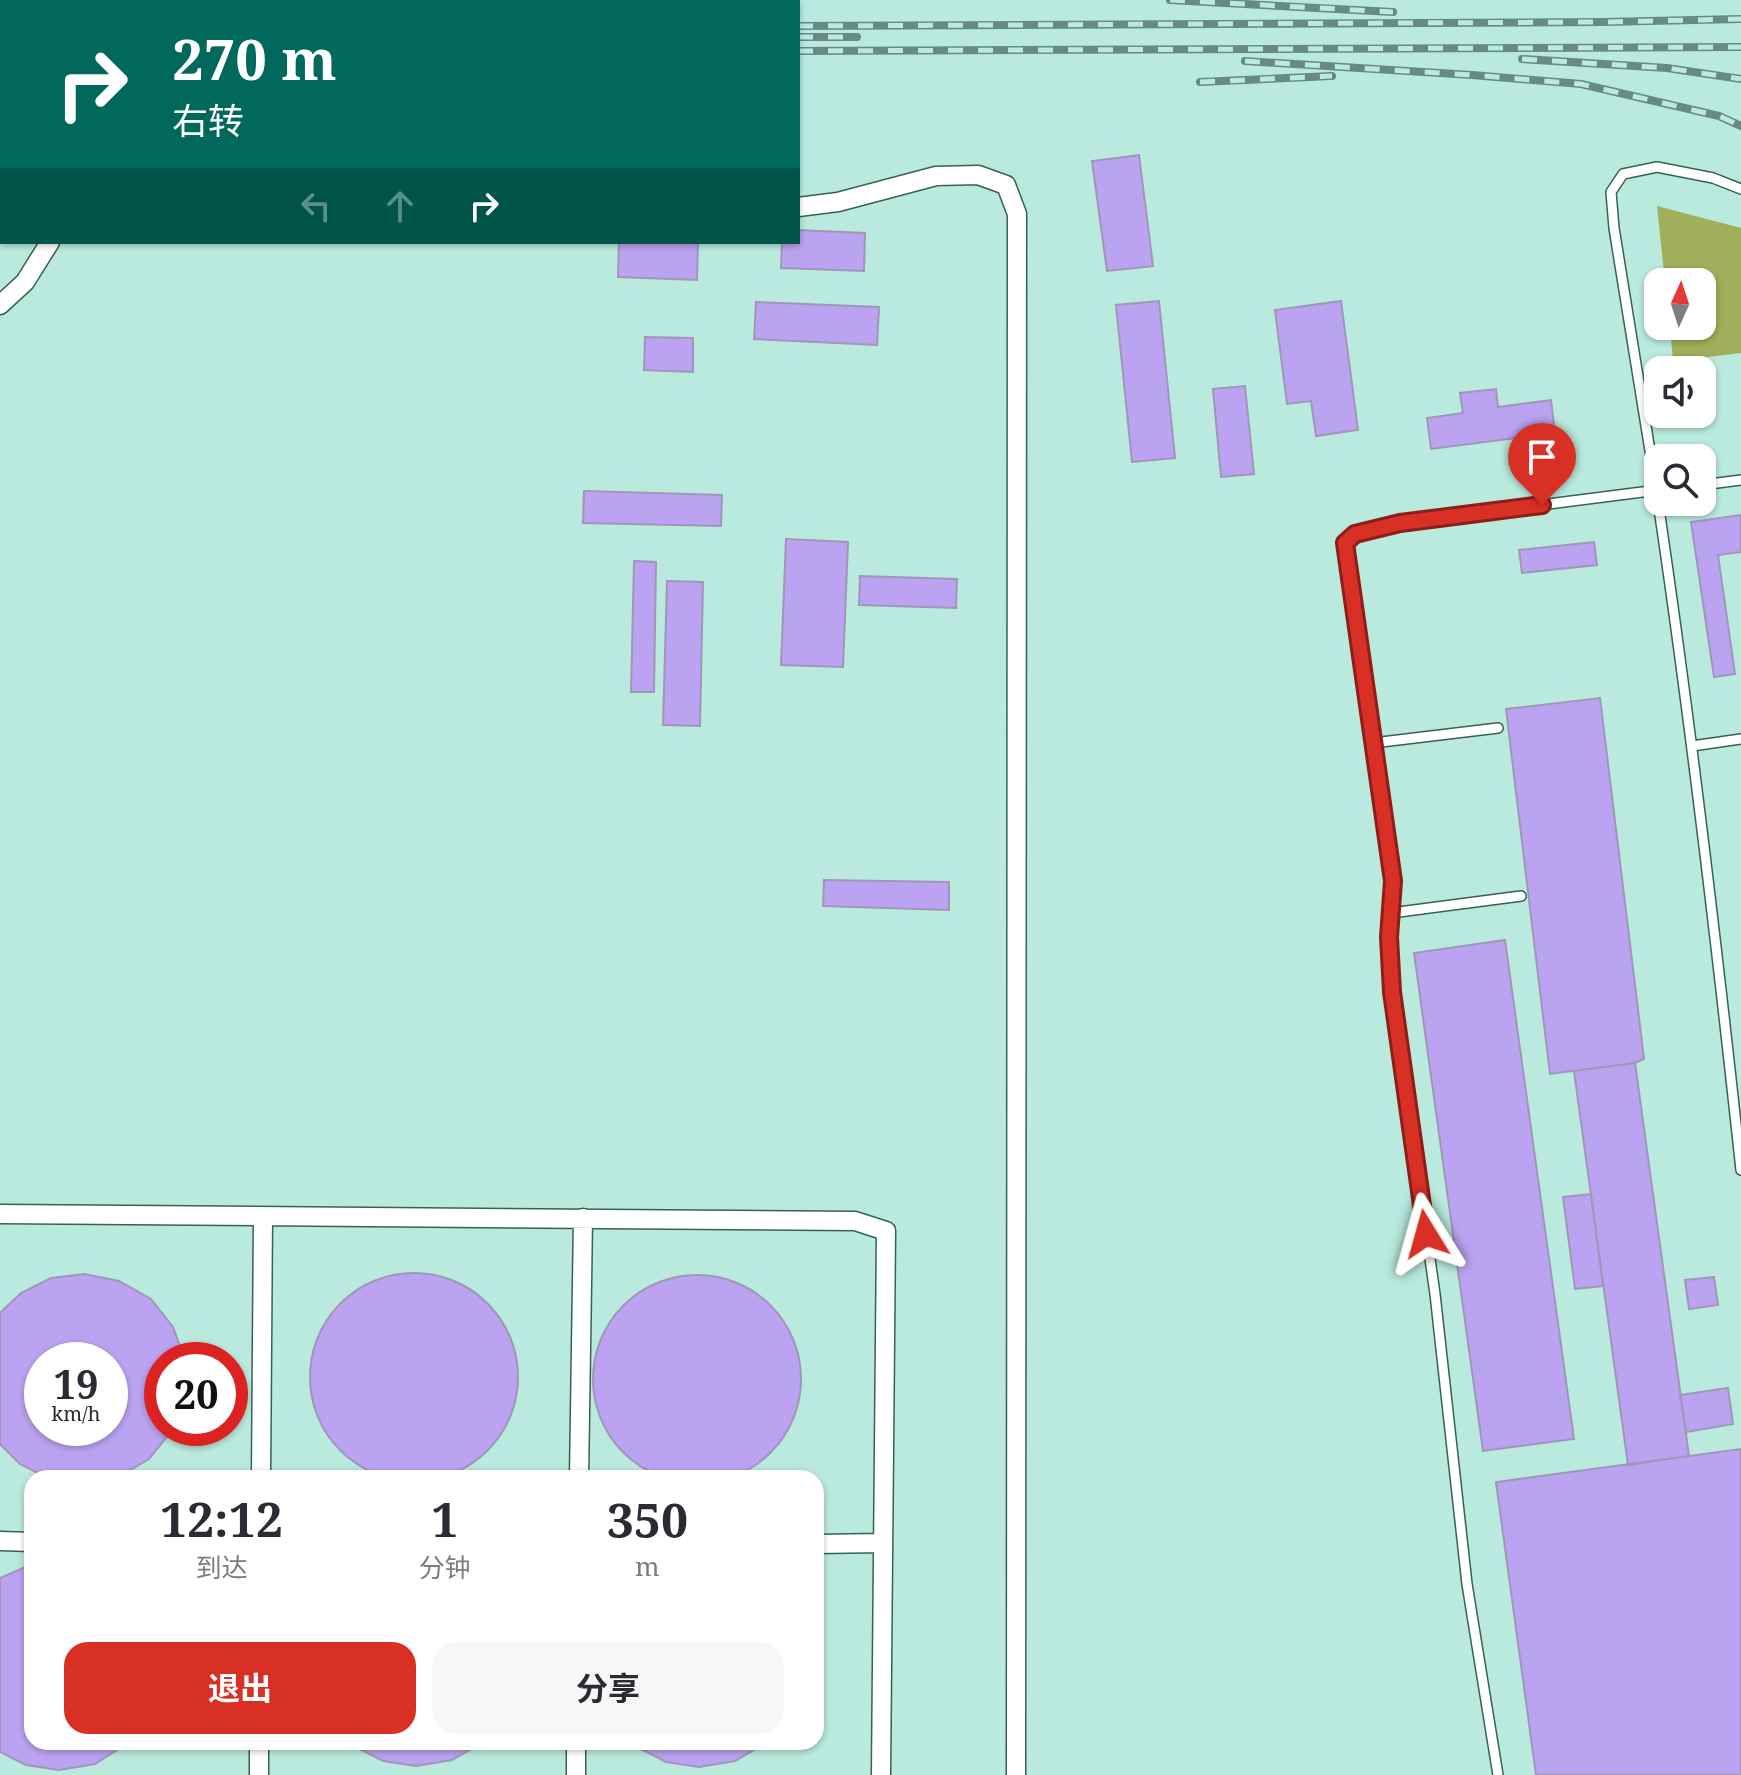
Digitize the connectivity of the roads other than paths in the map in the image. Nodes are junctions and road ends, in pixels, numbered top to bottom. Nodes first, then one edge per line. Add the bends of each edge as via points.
1 (1741, 189) edge
2 (800, 207) edge
3 (49, 244) edge
4 (0, 305) edge
5 (1649, 444) edge
6 (1741, 480) edge
7 (1716, 483) edge
8 (1644, 492) edge
9 (1660, 516) edge
10 (1498, 728) dead end
11 (1741, 739) edge
12 (1373, 743) junction
13 (1692, 746) junction
14 (1521, 896) dead end
15 (1391, 913) junction
16 (1741, 1170) edge
17 (0, 1214) edge
18 (263, 1216) junction
19 (583, 1218) junction
20 (261, 1470) edge
21 (579, 1470) edge
22 (0, 1541) edge
23 (24, 1542) edge
24 (883, 1543) junction
25 (824, 1544) edge
26 (259, 1750) edge
27 (576, 1750) edge
28 (259, 1775) edge
29 (576, 1775) edge
30 (881, 1775) edge
31 (1016, 1775) edge
32 (1498, 1775) edge

1 - 5 lane via 1657,167 1623,174 1611,192
2 - 31 street via 936,176 978,175 1006,185 1017,214
3 - 4 street via 25,282
6 - 7 lane
8 - 12 lane via 1400,523 1355,534 1345,543
9 - 13 lane
10 - 12 lane
11 - 13 lane
12 - 15 lane via 1393,881
13 - 16 lane
14 - 15 lane
15 - 32 lane via 1392,992 1435,1294 1467,1584
17 - 18 street
18 - 19 street
18 - 20 street
19 - 21 street
19 - 24 street via 855,1221 886,1231
22 - 23 street
24 - 25 street
24 - 30 street
26 - 28 street
27 - 29 street

